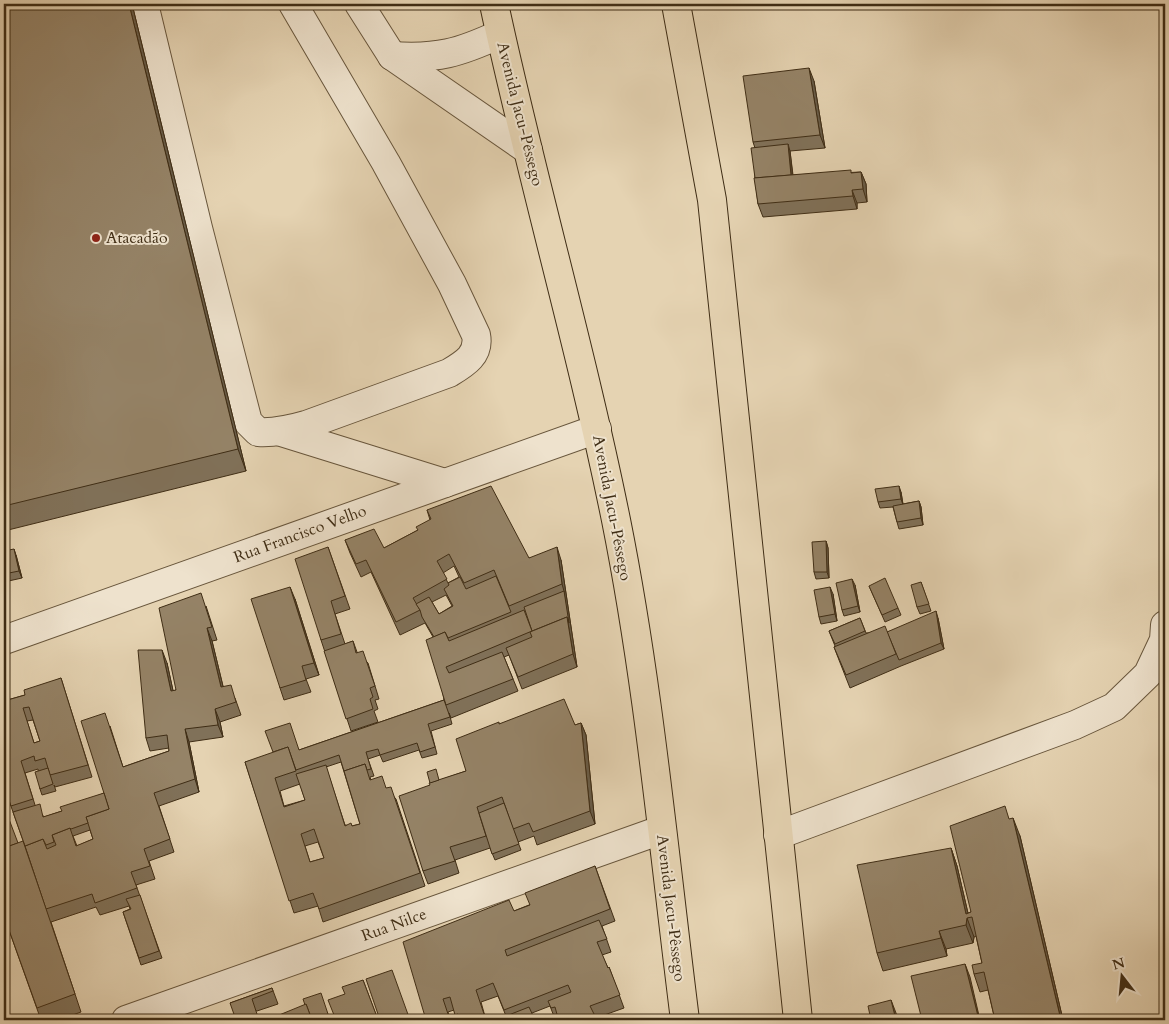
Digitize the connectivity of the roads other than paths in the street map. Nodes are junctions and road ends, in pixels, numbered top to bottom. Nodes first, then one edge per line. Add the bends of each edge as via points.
1 (144, 4) edge
2 (293, 4) edge
3 (359, 4) edge
4 (494, 4) edge
5 (676, 9) edge
6 (500, 34) junction
7 (392, 56) junction
8 (528, 150) junction
9 (597, 428) junction
10 (281, 432) junction
11 (445, 483) junction
12 (1165, 625) edge
13 (4, 640) edge
14 (661, 830) junction
15 (778, 835) junction
16 (126, 1020) edge
17 (685, 1020) edge
18 (798, 1020) edge

1 - 10 street via 248,422 258,432
2 - 10 street via 456,291 477,342 470,360 449,373
3 - 7 street
4 - 6 highway, Avenida Jacu-Pêssego
5 - 15 highway via 712,200
6 - 7 street via 471,48 435,57
6 - 8 highway, Avenida Jacu-Pêssego
7 - 8 street
8 - 9 highway, Avenida Jacu-Pêssego
9 - 11 street, Rua Francisco Velho
9 - 14 highway, Avenida Jacu-Pêssego via 638,644
10 - 11 street
11 - 13 street, Rua Francisco Velho
12 - 15 street via 1164,640 1148,674 1114,706 1075,725
14 - 16 street, Rua Nilce
14 - 17 highway, Avenida Jacu-Pêssego
15 - 18 highway

